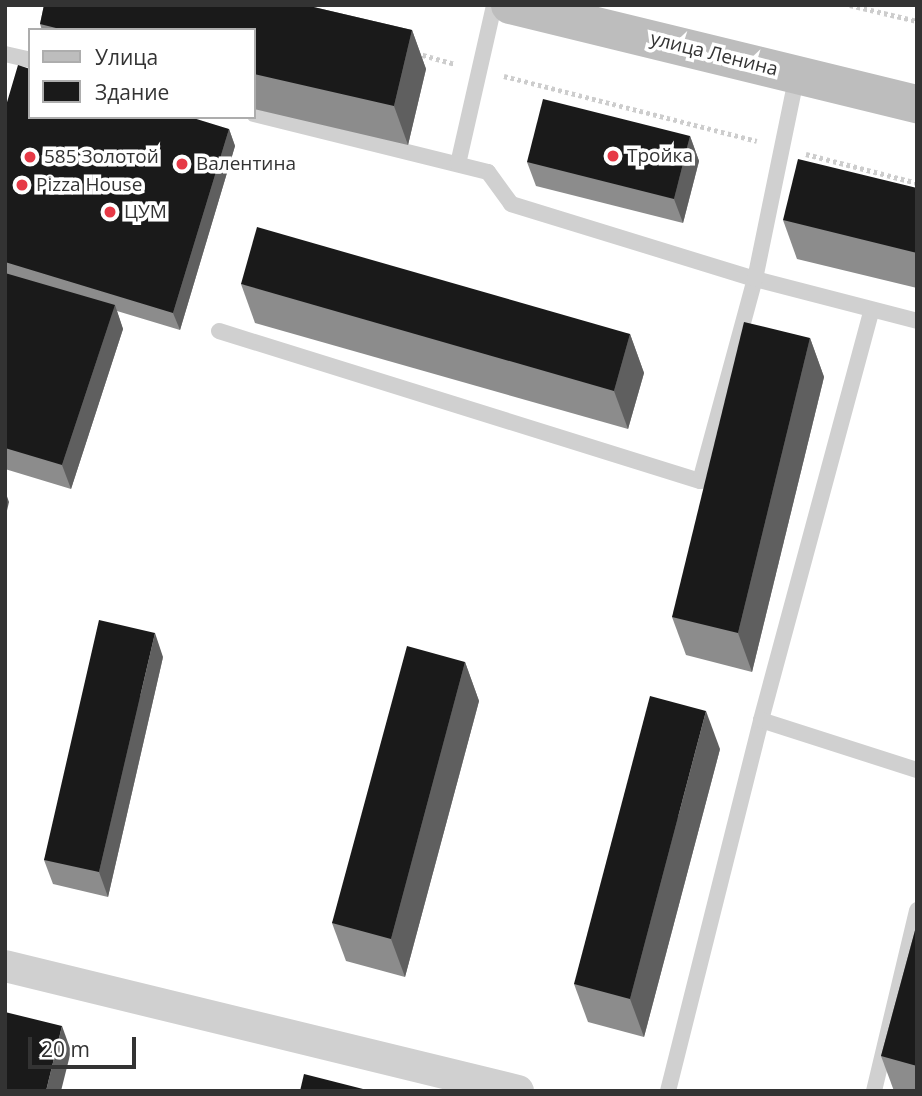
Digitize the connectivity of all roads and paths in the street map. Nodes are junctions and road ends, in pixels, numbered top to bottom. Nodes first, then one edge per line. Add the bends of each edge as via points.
1 (494, 5) edge
2 (510, 5) edge
3 (850, 5) edge
4 (917, 21) edge
5 (414, 53) edge
6 (5, 54) edge
7 (28, 60) edge
8 (479, 70) junction
9 (797, 74) junction
10 (917, 104) edge
11 (256, 114) edge
12 (782, 148) junction
13 (458, 164) junction
14 (917, 183) edge
15 (755, 279) junction
16 (871, 311) junction
17 (917, 321) edge
18 (219, 331) dead end
19 (761, 720) junction
20 (917, 770) edge
21 (917, 910) edge
22 (5, 966) edge
23 (518, 1091) edge
24 (668, 1091) edge
25 (874, 1091) edge

1 - 8 lane
2 - 9 main road, улица Ленина
3 - 4 path
5 - 8 path
6 - 7 lane
8 - 12 path
8 - 13 lane
9 - 10 main road, улица Ленина
9 - 12 lane
11 - 13 lane
12 - 14 path
12 - 15 lane
13 - 15 lane via 488,172 511,205
15 - 16 lane
15 - 18 lane via 700,481
16 - 17 lane
16 - 19 lane
19 - 20 lane
19 - 24 lane
21 - 25 lane
22 - 23 street

